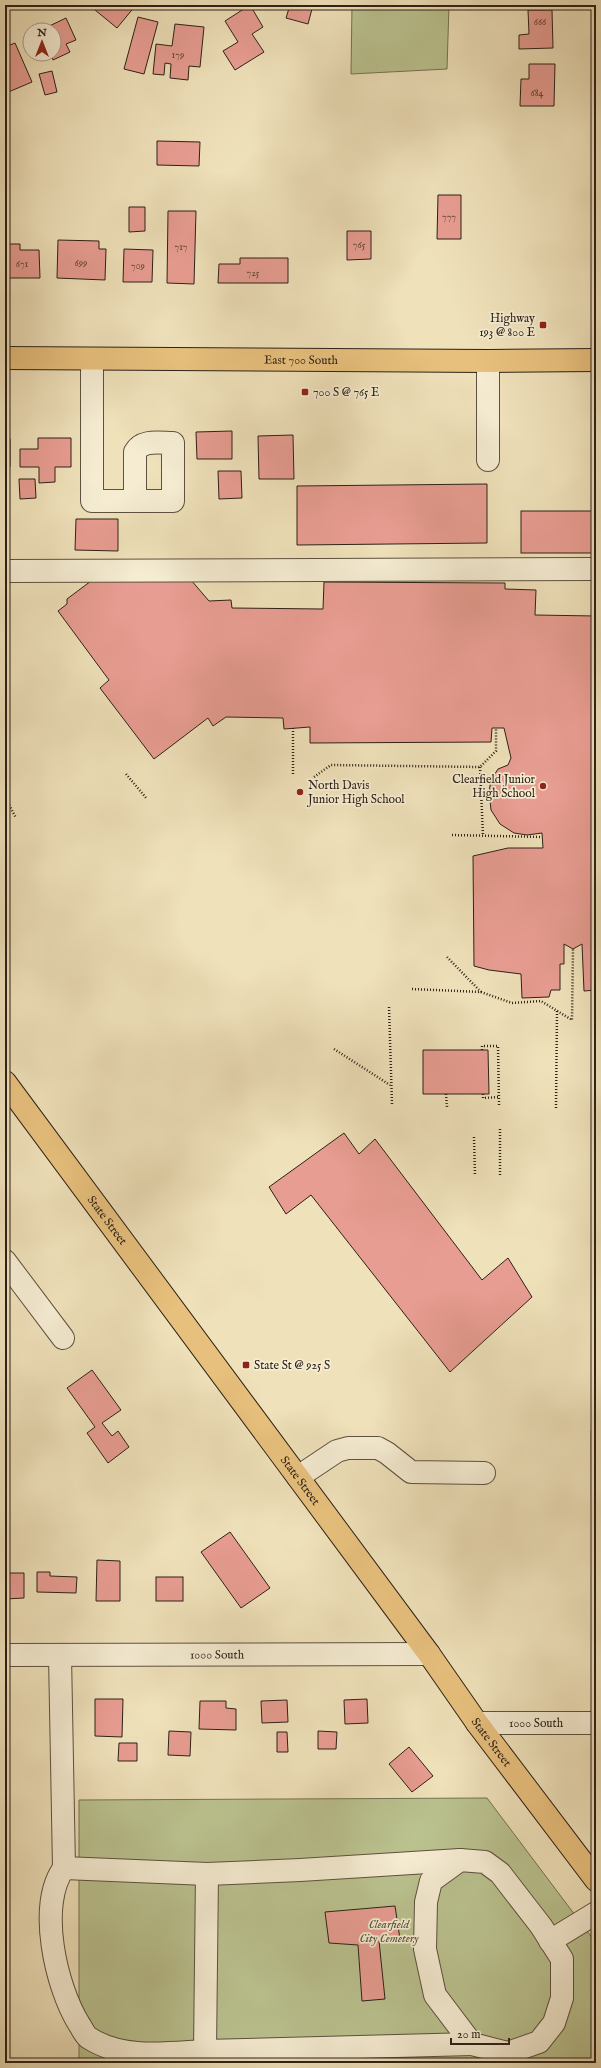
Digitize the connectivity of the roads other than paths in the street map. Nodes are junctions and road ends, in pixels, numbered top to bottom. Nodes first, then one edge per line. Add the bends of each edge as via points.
1 (5, 358) edge
2 (92, 359) junction
3 (596, 360) edge
4 (488, 361) junction
5 (488, 460) dead end
6 (134, 501) junction
7 (596, 569) edge
8 (5, 571) edge
9 (5, 1082) edge
10 (5, 1261) edge
11 (63, 1338) dead end
12 (484, 1473) dead end
13 (298, 1477) junction
14 (429, 1654) junction
15 (5, 1655) edge
16 (60, 1655) junction
17 (477, 1722) junction
18 (596, 1723) edge
19 (460, 1860) junction
20 (64, 1868) junction
21 (207, 1874) junction
22 (596, 1880) edge
23 (596, 1913) edge
24 (550, 1941) junction
25 (472, 2044) junction
26 (205, 2051) junction

1 - 2 main road, East 700 South
2 - 4 main road, East 700 South
2 - 6 street via 92,501
3 - 4 main road, East 700 South
4 - 5 street
6 - 6 street via 134,452 137,447 141,444 173,443 173,501
7 - 8 street
9 - 13 main road, State Street
10 - 11 street
12 - 13 street via 411,1472 378,1448 348,1448 337,1452
13 - 14 main road, State Street
14 - 16 street, 1000 South
14 - 17 main road, State Street
15 - 16 street, 1000 South
16 - 20 street
17 - 18 street, 1000 South
17 - 22 main road, State Street
19 - 21 street
19 - 24 street via 485,1862 500,1873
19 - 25 street via 431,1881 426,1902 424,1949 435,1995
20 - 21 street
20 - 26 street via 57,1878 52,1898 51,1926 55,1957 68,2004 88,2038 108,2048 144,2054
21 - 26 street
23 - 24 street
24 - 25 street via 562,1959 562,1998 554,2023 539,2042 508,2053
25 - 26 street

